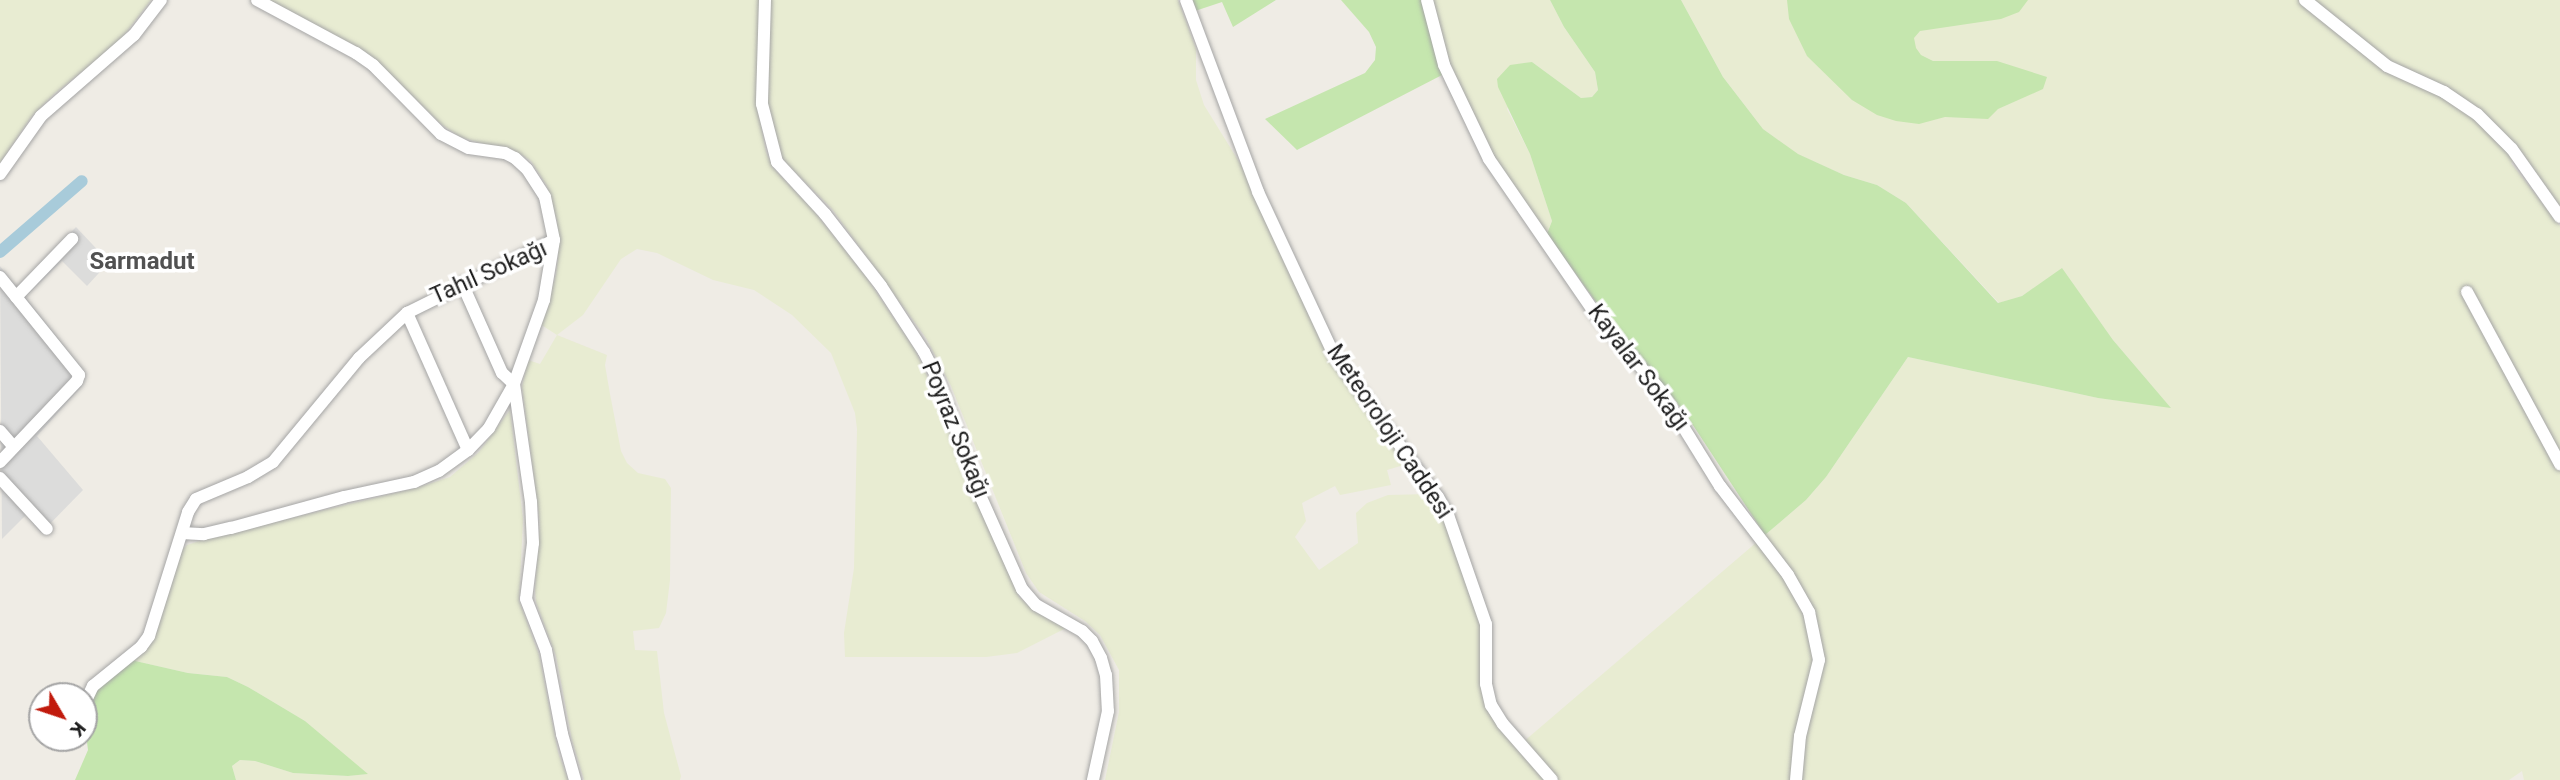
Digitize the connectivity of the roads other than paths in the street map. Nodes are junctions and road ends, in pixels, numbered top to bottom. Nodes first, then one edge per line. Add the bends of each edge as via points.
1 (161, 0) edge
2 (257, 0) edge
3 (765, 0) edge
4 (1186, 0) edge
5 (1427, 0) edge
6 (2305, 0) edge
7 (0, 174) edge
8 (2560, 217) edge
9 (72, 239) dead end
10 (554, 240) junction
11 (0, 277) edge
12 (462, 283) junction
13 (2467, 292) dead end
14 (16, 297) junction
15 (407, 313) junction
16 (514, 384) junction
17 (0, 431) edge
18 (14, 447) junction
19 (468, 450) junction
20 (0, 462) edge
21 (2560, 464) edge
22 (0, 478) edge
23 (47, 529) dead end
24 (182, 533) junction
25 (98, 682) edge
26 (575, 780) edge
27 (1093, 780) edge
28 (1552, 780) edge
29 (1796, 780) edge

1 - 7 street via 134,35 41,116
2 - 10 street via 373,65 441,134 469,148 515,158 545,197
3 - 27 street, Poyraz Sokağı via 762,104 777,162 881,286 924,352 1022,589 1037,605 1082,631 1101,657 1108,711
4 - 28 street, Meteoroloji Caddesi via 1258,192 1335,357 1448,515 1486,624 1486,684 1491,705
5 - 29 street, Kayalar Sokağı via 1444,65 1496,169 1594,312 1661,391 1720,486 1809,612 1819,660 1800,736
6 - 8 street via 2387,66 2444,92 2477,114 2512,149
9 - 14 street
10 - 12 street, Tahıl Sokağı
10 - 16 street, Tahıl Sokağı via 544,300
11 - 14 street
12 - 15 street, Tahıl Sokağı
12 - 16 street via 499,366
13 - 21 street
14 - 18 street via 79,375
15 - 19 street
15 - 24 street, Tahıl Sokağı via 359,358 273,462 196,499
16 - 19 street via 488,428
16 - 26 street, Tahıl Sokağı via 531,502 533,543 526,599 546,650
17 - 18 street
18 - 20 street
19 - 24 street via 414,482 344,496 243,526 204,534
22 - 23 street
24 - 25 street, Tahıl Sokağı via 149,635

